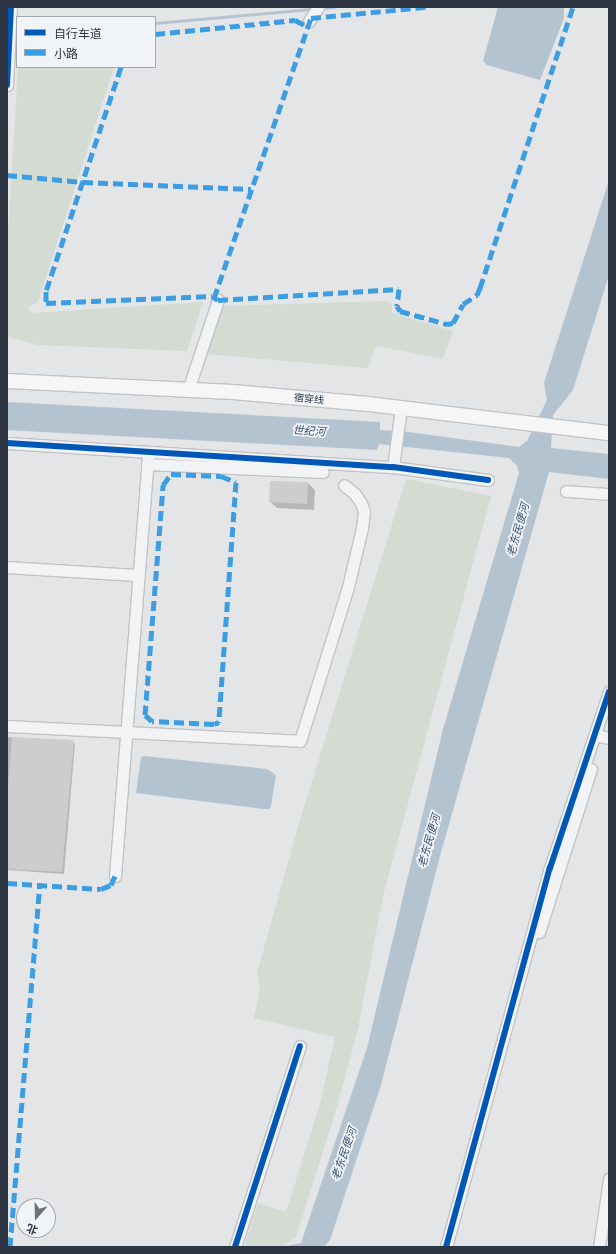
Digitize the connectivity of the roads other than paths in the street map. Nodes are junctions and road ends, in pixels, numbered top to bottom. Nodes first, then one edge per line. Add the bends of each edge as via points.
1 (11, 7) edge
2 (8, 39) edge
3 (7, 86) edge
4 (218, 300) dead end
5 (7, 382) edge
6 (188, 390) junction
7 (400, 414) junction
8 (609, 433) edge
9 (7, 443) edge
10 (148, 452) junction
11 (394, 462) junction
12 (147, 464) junction
13 (323, 472) dead end
14 (488, 480) dead end
15 (344, 485) dead end
16 (566, 491) dead end
17 (609, 494) edge
18 (7, 567) edge
19 (139, 575) junction
20 (609, 692) edge
21 (609, 715) edge
22 (7, 726) edge
23 (126, 732) junction
24 (602, 736) edge
25 (116, 876) dead end
26 (300, 1046) dead end
27 (609, 1179) edge
28 (235, 1247) edge
29 (446, 1247) edge
30 (454, 1247) edge
31 (599, 1247) edge

1 - 2 street
2 - 3 street
4 - 6 street
5 - 6 main road, 宿穿线
6 - 7 main road, 宿穿线
7 - 8 main road, 宿穿线
7 - 11 street
9 - 10 street
10 - 11 street
10 - 12 street
11 - 14 street
12 - 13 street via 222,472
12 - 19 street
15 - 23 street via 356,494 361,503 364,512 362,528 348,587 300,741
16 - 17 street
18 - 19 street
19 - 23 street
20 - 24 street
21 - 24 street
22 - 23 street
23 - 25 street
24 - 29 street via 533,924
24 - 30 street via 535,941
26 - 28 street
27 - 31 street

